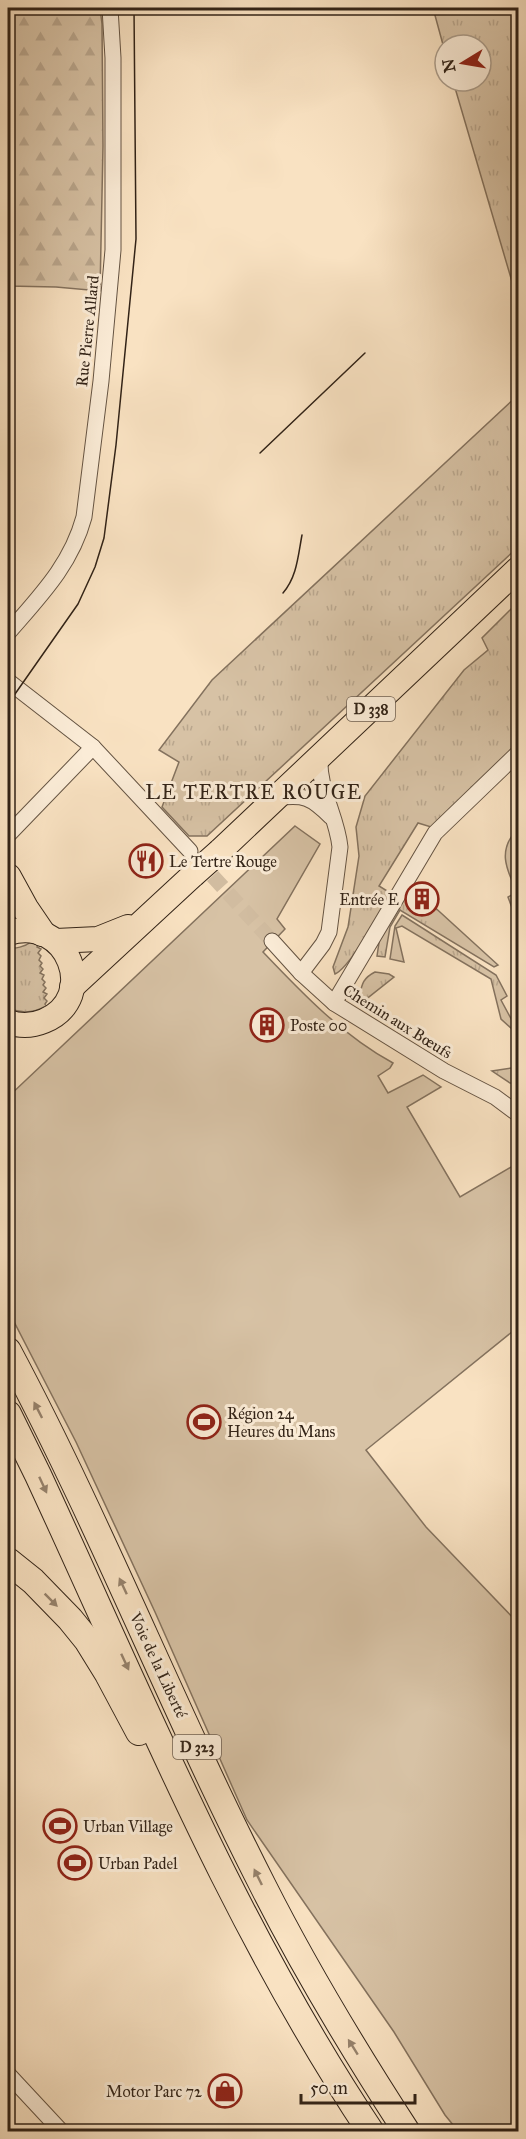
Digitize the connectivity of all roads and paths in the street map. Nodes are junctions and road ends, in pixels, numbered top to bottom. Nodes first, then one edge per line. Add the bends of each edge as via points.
1 (110, 8) edge
2 (519, 569) edge
3 (8, 633) edge
4 (8, 681) edge
5 (93, 747) junction
6 (519, 753) edge
7 (320, 757) junction
8 (276, 798) junction
9 (333, 819) junction
10 (8, 835) edge
11 (190, 852) tunnel mouth
12 (8, 877) edge
13 (142, 921) junction
14 (8, 933) edge
15 (49, 937) junction
16 (272, 942) tunnel mouth
17 (301, 973) junction
18 (72, 987) junction
19 (334, 1003) junction
20 (11, 1028) edge
21 (519, 1114) edge
22 (8, 1351) edge
23 (8, 1414) edge
24 (8, 1561) edge
25 (8, 2074) edge
26 (62, 2132) edge
27 (360, 2132) edge
28 (371, 2132) edge
29 (407, 2132) edge

1 - 3 street, Rue Pierre Allard via 114,58 113,250 84,517 69,558
2 - 7 main road, D 338
4 - 5 street
5 - 10 street
5 - 11 street
6 - 19 street via 435,833
7 - 8 main road, D 338
7 - 9 street via 323,789
8 - 9 street via 304,796
8 - 13 main road, D 338, bridge
9 - 17 street via 340,847 329,932
12 - 15 highway via 25,908
13 - 15 main road, D 338 via 99,939
13 - 18 main road, D 338
14 - 15 main road via 28,930
15 - 18 main road via 70,962
16 - 17 street, Chemin aux Bœufs
17 - 19 street, Chemin aux Bœufs
18 - 20 main road via 53,1016 40,1023
19 - 21 street, Chemin aux Bœufs
29 -> 22 highway, Voie de la Liberté / D 323 via 340,2027 263,1886 70,1474
23 -> 28 highway, Voie de la Liberté / D 323 via 234,1898
24 -> 27 highway via 33,1581 87,1640 147,1747 236,1929 317,2071
25 - 26 street

